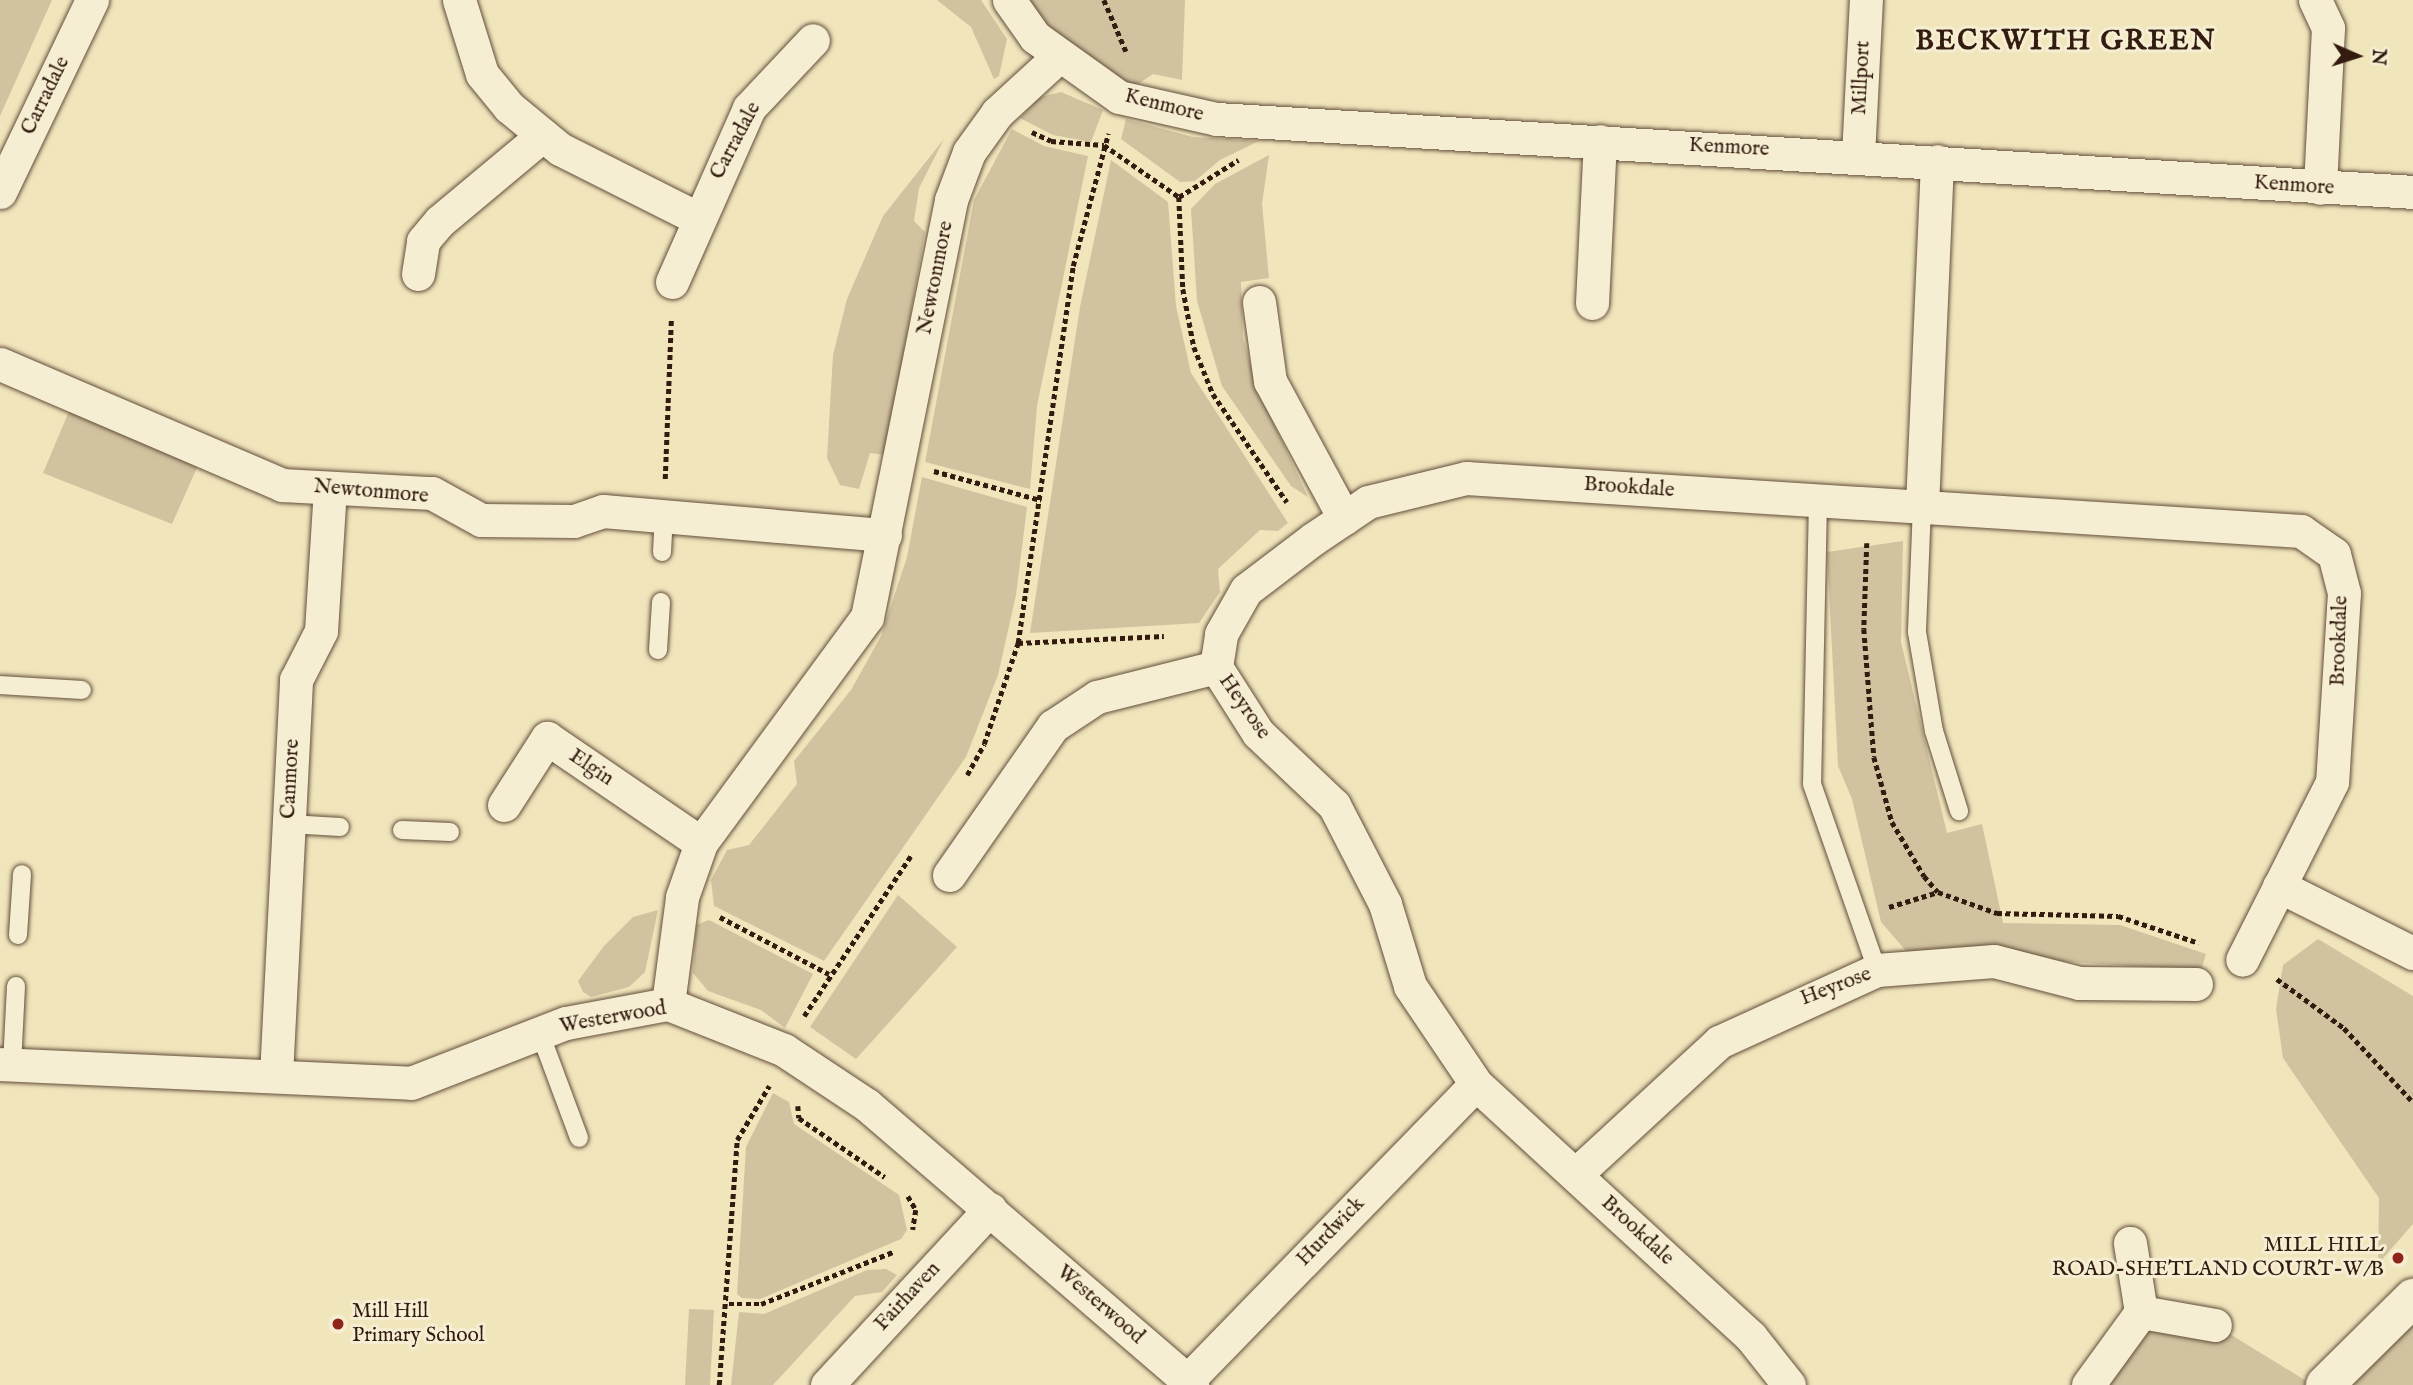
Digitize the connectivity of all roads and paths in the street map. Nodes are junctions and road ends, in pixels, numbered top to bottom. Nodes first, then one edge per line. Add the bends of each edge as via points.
1 (92, 0) edge
2 (459, 0) edge
3 (1009, 0) edge
4 (1866, 0) edge
5 (2315, 0) edge
6 (813, 40) dead end
7 (1059, 56) junction
8 (1119, 97) junction
9 (998, 113) junction
10 (543, 135) junction
11 (1600, 141) junction
12 (1104, 145) junction
13 (1858, 156) junction
14 (1937, 161) junction
15 (2320, 188) junction
16 (0, 192) edge
17 (2413, 192) edge
18 (696, 218) junction
19 (418, 274) dead end
20 (673, 282) joint
21 (1259, 302) dead end
22 (1592, 303) dead end
23 (0, 364) edge
24 (899, 464) junction
25 (330, 488) junction
26 (1041, 500) junction
27 (1818, 500) junction
28 (1868, 503) junction
29 (1922, 506) junction
30 (664, 518) junction
31 (1344, 518) junction
32 (885, 535) junction
33 (1313, 539) junction
34 (662, 552) dead end
35 (661, 602) dead end
36 (1221, 634) junction
37 (1018, 643) junction
38 (658, 650) dead end
39 (1216, 667) junction
40 (0, 685) edge
41 (82, 690) dead end
42 (959, 788) dead end
43 (504, 805) dead end
44 (1959, 811) dead end
45 (289, 824) junction
46 (340, 827) dead end
47 (402, 830) dead end
48 (450, 832) dead end
49 (701, 844) junction
50 (918, 847) dead end
51 (22, 874) dead end
52 (949, 875) dead end
53 (2279, 886) junction
54 (1938, 892) junction
55 (682, 897) junction
56 (1858, 917) junction
57 (18, 935) dead end
58 (2413, 953) edge
59 (2242, 960) junction
60 (1877, 970) junction
61 (829, 974) junction
62 (2196, 984) dead end
63 (16, 986) dead end
64 (668, 1004) junction
65 (540, 1033) junction
66 (784, 1050) junction
67 (6, 1065) edge
68 (276, 1076) junction
69 (1476, 1084) junction
70 (780, 1087) dead end
71 (797, 1097) dead end
72 (2413, 1102) edge
73 (579, 1138) dead end
74 (1576, 1174) junction
75 (895, 1184) dead end
76 (905, 1191) dead end
77 (989, 1209) junction
78 (2130, 1243) dead end
79 (902, 1249) junction
80 (928, 1275) junction
81 (2413, 1298) edge
82 (729, 1304) junction
83 (2141, 1312) junction
84 (2215, 1325) dead end
85 (1189, 1383) edge
86 (719, 1385) edge
87 (827, 1385) edge
88 (1789, 1385) edge
89 (2088, 1385) edge
90 (2325, 1385) edge

1 - 16 street, Carradale
2 - 10 street via 482,74
3 - 7 street, Kenmore
4 - 13 street, Millport
5 - 15 street via 2328,28
6 - 18 street, Carradale via 749,108
7 - 8 street, Kenmore
7 - 9 street, Newtonmore
8 - 11 street, Kenmore via 1217,119
8 - 12 path
9 - 12 path via 1051,141
9 - 24 street, Newtonmore via 969,152 951,201
10 - 18 street
10 - 19 street via 440,221 423,241
11 - 13 street, Kenmore
11 - 22 street
12 - 26 path via 1073,266
12 - 33 path via 1179,197 1183,289 1194,347 1213,394
13 - 14 street, Kenmore
14 - 15 street, Kenmore
14 - 29 street
15 - 17 street, Kenmore
18 - 20 street, Carradale
20 - 30 path
21 - 31 street via 1270,381
23 - 25 street, Newtonmore via 240,470 282,485
24 - 26 path
24 - 32 street, Newtonmore
25 - 30 street, Newtonmore via 432,493 481,520 573,521 603,511
25 - 45 street, Canmore via 321,631 296,680
26 - 37 path
27 - 28 street, Brookdale
27 - 31 street, Brookdale via 1466,478 1368,502
27 - 56 lane via 1812,784
28 - 29 street, Brookdale
28 - 54 path via 1864,629 1874,757 1892,822
29 - 44 lane via 1917,632 1934,731
29 - 53 street, Brookdale via 2301,531 2334,554 2344,593 2333,782
30 - 32 street, Newtonmore
30 - 34 lane
31 - 33 street, Brookdale
32 - 49 street, Newtonmore via 867,617
33 - 36 street, Brookdale via 1246,590
35 - 38 lane
36 - 37 path
36 - 39 street, Brookdale
37 - 42 path via 984,744
39 - 52 street, Heyrose via 1097,697 1053,726
39 - 69 street, Heyrose via 1258,733 1334,806 1385,904 1410,986
40 - 41 lane
43 - 49 street, Elgin via 547,738
45 - 46 lane
45 - 68 street, Canmore
47 - 48 lane
49 - 55 street, Newtonmore
50 - 61 path
51 - 57 lane
53 - 58 street
53 - 59 street, Brookdale
54 - 56 path
54 - 59 path via 1997,913 2118,916
55 - 61 path
55 - 64 street, Newtonmore
56 - 60 lane
59 - 72 path via 2344,1028
60 - 62 street, Heyrose via 1994,961 2079,983
60 - 74 street, Heyrose via 1719,1042
61 - 66 path
63 - 67 lane
64 - 65 street, Westerwood
64 - 66 street, Westerwood
65 - 68 street, Westerwood via 411,1083
65 - 73 lane
66 - 77 street, Westerwood via 867,1105
67 - 68 street, Westerwood
69 - 74 street, Brookdale
69 - 85 street, Hurdwick
70 - 82 path via 772,1082 737,1140
71 - 75 path via 799,1118
74 - 88 street, Brookdale via 1751,1337
76 - 79 path via 916,1210 915,1229
77 - 80 street, Fairhaven
77 - 85 street, Westerwood
78 - 83 street
79 - 80 path
79 - 82 path via 761,1304
80 - 87 street, Fairhaven
81 - 90 street
82 - 86 path via 723,1313
83 - 84 street
83 - 89 street

